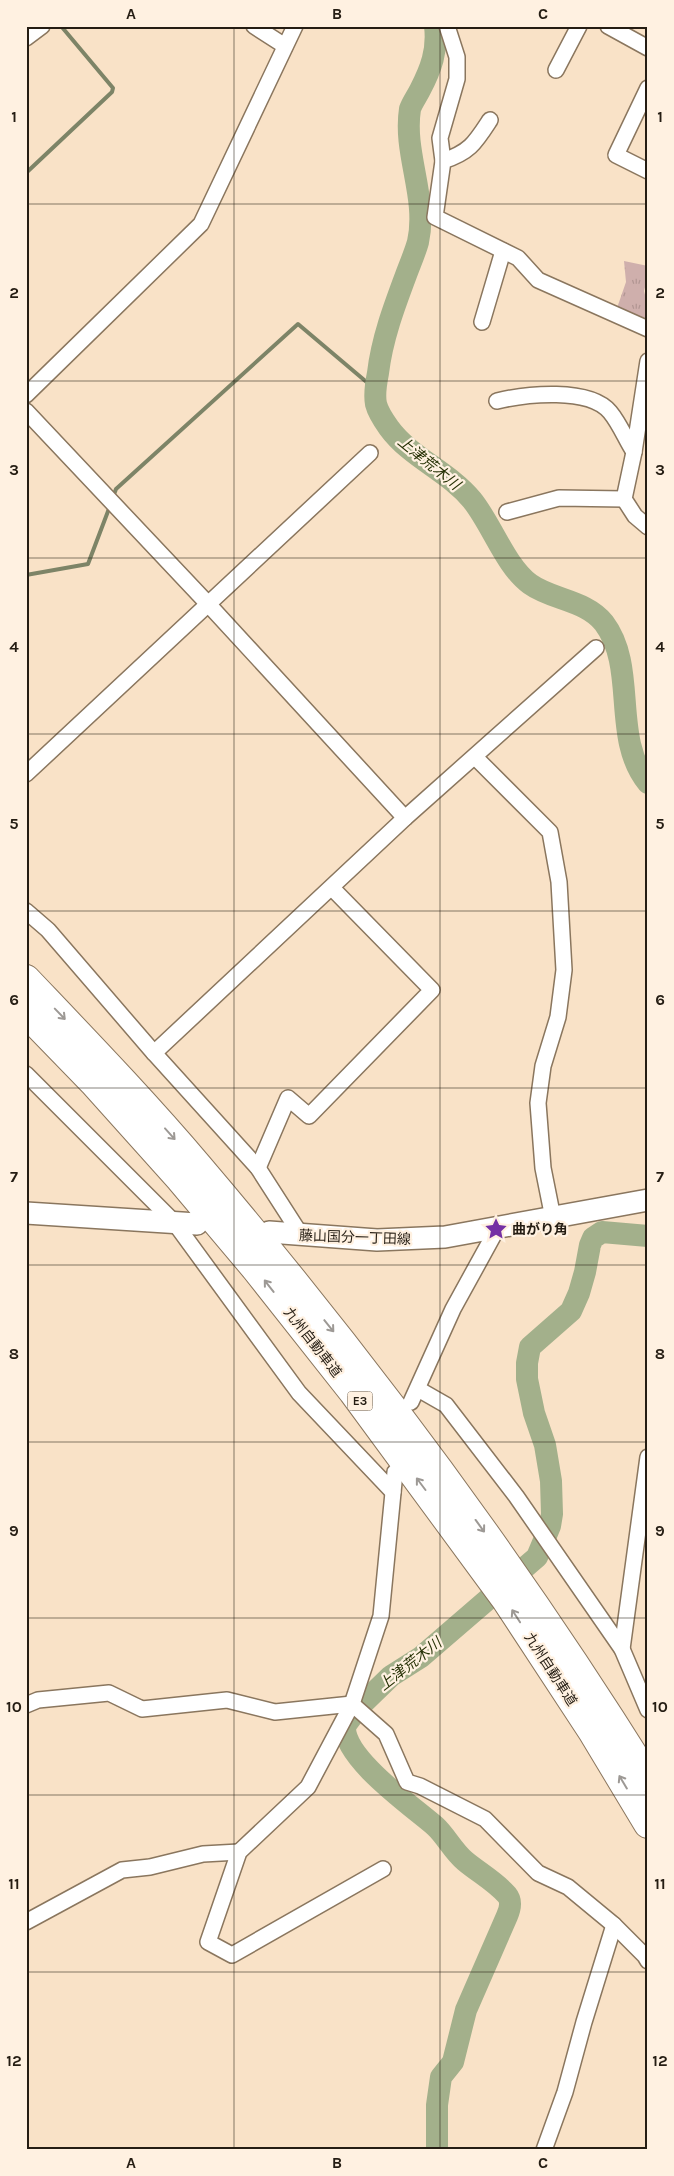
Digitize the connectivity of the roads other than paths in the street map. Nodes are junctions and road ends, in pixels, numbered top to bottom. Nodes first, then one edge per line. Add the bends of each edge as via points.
1 (42, 26) edge
2 (254, 26) edge
3 (295, 26) edge
4 (447, 26) edge
5 (579, 26) edge
6 (608, 26) edge
7 (26, 38) edge
8 (285, 46) junction
9 (648, 48) edge
10 (556, 70) dead end
11 (648, 88) edge
12 (490, 120) dead end
13 (443, 160) junction
14 (648, 171) edge
15 (503, 251) junction
16 (482, 322) dead end
17 (648, 329) edge
18 (648, 360) edge
19 (26, 395) edge
20 (497, 401) dead end
21 (26, 411) edge
22 (634, 452) junction
23 (370, 453) dead end
24 (624, 498) junction
25 (507, 512) dead end
26 (648, 527) edge
27 (209, 605) junction
28 (596, 648) dead end
29 (475, 757) junction
30 (26, 774) edge
31 (405, 818) junction
32 (332, 888) junction
33 (26, 911) edge
34 (26, 979) edge
35 (26, 1013) edge
36 (154, 1053) junction
37 (26, 1074) edge
38 (258, 1168) junction
39 (648, 1200) edge
40 (26, 1213) edge
41 (553, 1218) junction
42 (174, 1222) junction
43 (196, 1224) dead end
44 (497, 1229) junction
45 (270, 1232) dead end
46 (301, 1235) junction
47 (648, 1457) edge
48 (395, 1472) dead end
49 (393, 1492) junction
50 (622, 1649) junction
51 (352, 1704) junction
52 (26, 1705) edge
53 (648, 1710) edge
54 (648, 1778) edge
55 (648, 1824) edge
56 (239, 1852) junction
57 (382, 1869) dead end
58 (26, 1922) edge
59 (614, 1925) junction
60 (648, 1961) edge
61 (544, 2150) edge

1 - 7 street
2 - 8 street
3 - 8 street
4 - 13 street via 457,56 457,79 440,138
5 - 10 street
6 - 9 street
8 - 19 street via 201,224
11 - 14 street via 616,155
12 - 13 street via 472,147
13 - 15 street via 436,217
15 - 16 street
15 - 17 street via 518,258 538,280
18 - 22 street
20 - 22 street via 568,395 590,399 609,411
21 - 27 street
22 - 24 street
23 - 27 street
24 - 25 street via 559,498
24 - 26 street via 635,516
27 - 30 street
27 - 31 street
28 - 29 street
29 - 31 street
29 - 41 street via 550,832 559,882 564,970 558,1017 543,1066 538,1104 543,1168
31 - 32 street
32 - 36 street
32 - 38 street via 432,990 308,1116 288,1098
33 - 36 street via 48,930
34 -> 54 highway, 九州自動車道 / E3 via 197,1165 372,1378 524,1587
55 -> 35 highway, 九州自動車道 / E3 via 592,1730 506,1600 353,1392 180,1179
36 - 38 street
37 - 42 street
38 - 46 street
39 - 41 main road, 藤山国分一丁田線
40 - 42 main road
41 - 44 main road, 藤山国分一丁田線
42 - 43 main road
42 - 49 street via 299,1393
44 - 46 main road, 藤山国分一丁田線 via 406,1240
44 - 50 street via 453,1309 414,1395 446,1405 516,1496
45 - 46 main road, 藤山国分一丁田線
47 - 50 street
48 - 49 street
49 - 51 street via 381,1616
50 - 53 street
51 - 52 street via 275,1712 227,1700 142,1709 109,1693 38,1700
51 - 56 street via 308,1787
51 - 59 street via 386,1734 407,1782 485,1819 538,1873 568,1887
56 - 57 street via 208,1942 232,1955
56 - 58 street via 202,1854 150,1867 122,1870
59 - 60 street
59 - 61 street via 565,2092

